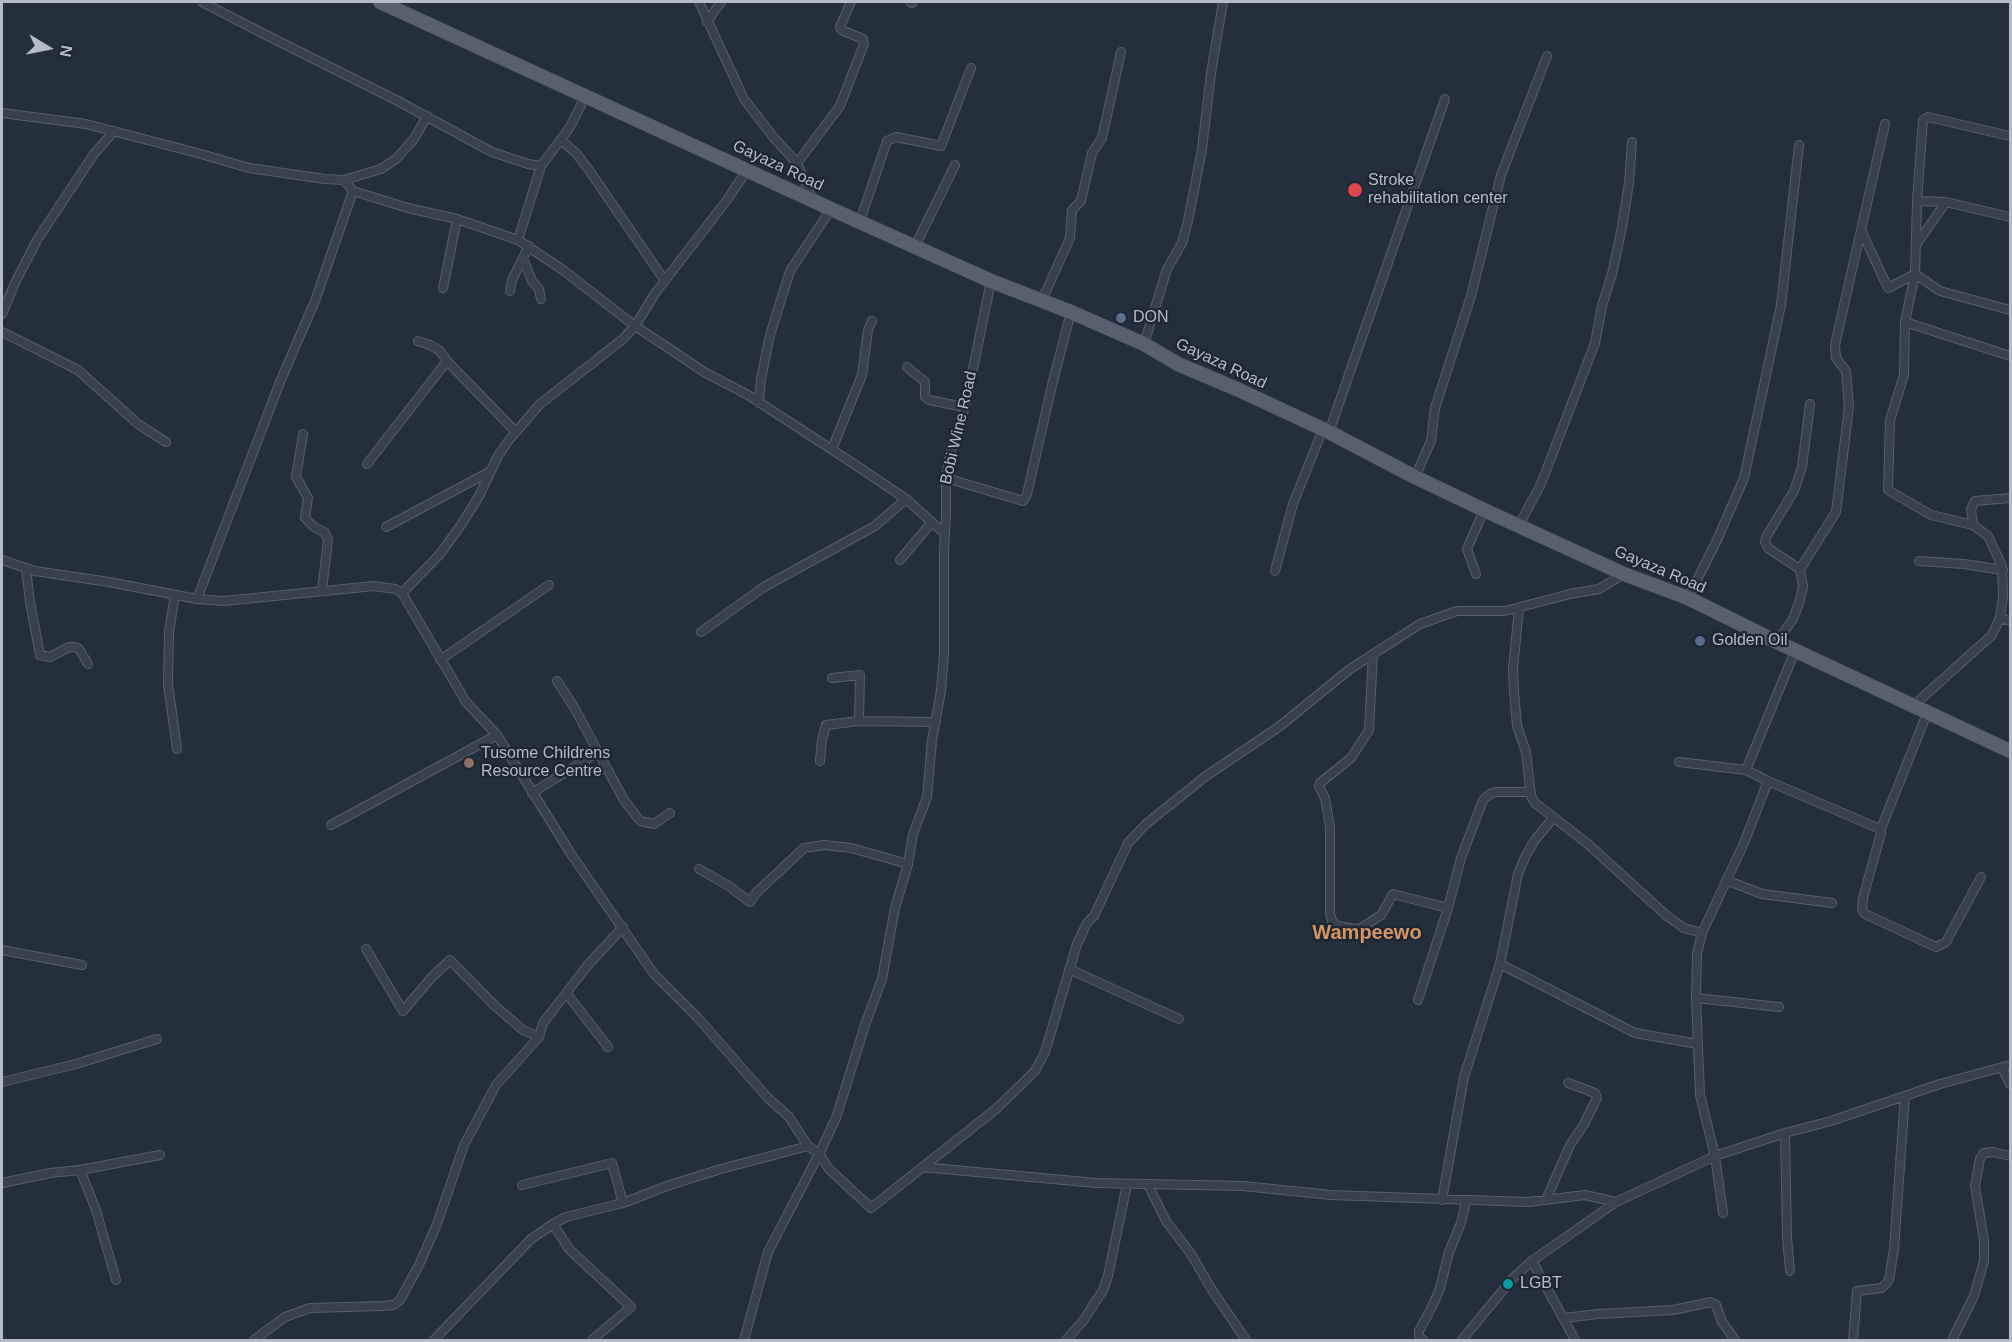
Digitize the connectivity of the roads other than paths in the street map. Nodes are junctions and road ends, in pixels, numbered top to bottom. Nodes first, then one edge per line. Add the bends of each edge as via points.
1 (202, 2) edge
2 (380, 2) edge
3 (699, 2) edge
4 (721, 2) edge
5 (851, 2) edge
6 (1223, 2) edge
7 (707, 22) junction
8 (1121, 52) dead end
9 (1547, 56) dead end
10 (971, 68) dead end
11 (586, 95) junction
12 (1445, 99) dead end
13 (2, 114) edge
14 (427, 116) junction
15 (1885, 124) dead end
16 (114, 131) junction
17 (2010, 136) edge
18 (561, 140) junction
19 (1632, 142) dead end
20 (1799, 145) dead end
21 (797, 163) junction
22 (955, 165) dead end
23 (541, 166) junction
24 (747, 170) junction
25 (344, 180) junction
26 (353, 191) junction
27 (813, 201) junction
28 (1917, 201) junction
29 (1946, 201) junction
30 (831, 209) junction
31 (2010, 217) edge
32 (457, 219) junction
33 (860, 221) junction
34 (1861, 230) junction
35 (518, 240) junction
36 (1916, 245) junction
37 (529, 246) junction
38 (915, 246) junction
39 (524, 258) junction
40 (1915, 274) junction
41 (665, 281) junction
42 (991, 281) junction
43 (443, 288) dead end
44 (510, 291) dead end
45 (541, 299) dead end
46 (1042, 300) junction
47 (2010, 310) edge
48 (1071, 312) junction
49 (2, 314) edge
50 (872, 321) dead end
51 (1905, 322) junction
52 (635, 326) junction
53 (2, 332) edge
54 (418, 341) dead end
55 (1144, 344) junction
56 (2010, 356) edge
57 (447, 361) junction
58 (907, 367) dead end
59 (759, 403) junction
60 (1810, 404) dead end
61 (964, 407) junction
62 (1326, 430) junction
63 (516, 432) junction
64 (303, 434) dead end
65 (166, 442) dead end
66 (832, 449) junction
67 (367, 464) dead end
68 (492, 471) junction
69 (1415, 477) junction
70 (946, 478) junction
71 (2010, 498) edge
72 (906, 500) junction
73 (1484, 510) junction
74 (932, 523) junction
75 (1519, 525) junction
76 (1973, 525) junction
77 (386, 527) dead end
78 (945, 533) junction
79 (2, 560) edge
80 (900, 560) dead end
81 (1919, 561) dead end
82 (26, 569) junction
83 (1800, 569) junction
84 (2003, 570) junction
85 (1275, 571) dead end
86 (1476, 574) dead end
87 (1624, 574) junction
88 (549, 585) dead end
89 (322, 590) junction
90 (402, 593) junction
91 (175, 595) junction
92 (1688, 598) junction
93 (197, 599) junction
94 (1519, 608) junction
95 (2000, 618) junction
96 (2010, 621) edge
97 (701, 632) dead end
98 (1777, 642) junction
99 (1795, 651) junction
100 (1373, 654) junction
101 (440, 660) junction
102 (88, 664) dead end
103 (832, 678) dead end
104 (557, 681) dead end
105 (1913, 706) junction
106 (1928, 711) junction
107 (859, 721) junction
108 (936, 722) junction
109 (497, 735) junction
110 (177, 749) dead end
111 (2010, 751) edge
112 (598, 752) junction
113 (820, 761) dead end
114 (1679, 762) dead end
115 (1746, 770) junction
116 (1768, 781) junction
117 (1531, 792) junction
118 (532, 793) junction
119 (670, 813) dead end
120 (1553, 818) junction
121 (332, 825) dead end
122 (1880, 831) junction
123 (908, 864) junction
124 (699, 869) dead end
125 (1981, 877) dead end
126 (1726, 880) junction
127 (1832, 903) dead end
128 (1448, 908) junction
129 (623, 927) junction
130 (1702, 933) junction
131 (2, 950) edge
132 (366, 950) dead end
133 (1500, 964) junction
134 (82, 965) dead end
135 (1069, 969) junction
136 (567, 994) junction
137 (1696, 999) junction
138 (1418, 1000) dead end
139 (1779, 1006) dead end
140 (1179, 1019) dead end
141 (539, 1037) junction
142 (157, 1039) dead end
143 (1698, 1044) junction
144 (608, 1047) dead end
145 (2006, 1066) edge
146 (2, 1082) edge
147 (1568, 1083) dead end
148 (2010, 1084) edge
149 (1905, 1096) junction
150 (1785, 1133) junction
151 (808, 1146) junction
152 (819, 1154) junction
153 (160, 1155) dead end
154 (2010, 1155) edge
155 (1715, 1156) junction
156 (922, 1167) junction
157 (80, 1170) junction
158 (2, 1183) edge
159 (1127, 1184) junction
160 (522, 1185) dead end
161 (1148, 1185) junction
162 (1442, 1200) junction
163 (1546, 1200) junction
164 (1466, 1201) junction
165 (1616, 1202) junction
166 (623, 1203) junction
167 (1723, 1213) dead end
168 (553, 1224) junction
169 (1532, 1261) junction
170 (1790, 1271) dead end
171 (116, 1280) dead end
172 (1564, 1318) junction
173 (746, 1340) edge
174 (1246, 1340) edge
175 (254, 1341) edge
176 (434, 1341) edge
177 (592, 1341) edge
178 (1066, 1341) edge
179 (1423, 1341) edge
180 (1462, 1341) edge
181 (1575, 1341) edge
182 (1734, 1341) edge
183 (1853, 1341) edge
184 (1952, 1341) edge

1 - 14 street
2 - 11 main road, Gayaza Road
3 - 7 street
4 - 7 street
5 - 21 street via 840,27 863,39 864,44 840,106
6 - 55 street via 1188,221 1182,243 1167,270
7 - 21 street via 744,99
8 - 46 street via 1102,138 1092,153 1082,201 1072,210 1070,238
9 - 69 street via 1501,175 1471,296 1435,408 1431,441
10 - 33 street via 941,146 896,137 887,141
11 - 18 street
11 - 24 main road, Gayaza Road
12 - 62 street
13 - 16 street
14 - 23 street via 492,152
14 - 25 street via 396,159 381,169
15 - 34 street
16 - 25 street via 249,168
16 - 49 street via 94,154 37,240
17 - 28 street via 1925,117
18 - 23 street
18 - 41 street via 591,173
19 - 75 street via 1622,227 1595,343 1541,484
20 - 92 street via 1781,305 1744,478
21 - 27 street
22 - 38 street
23 - 35 street
24 - 27 main road, Gayaza Road
24 - 41 street
25 - 26 street
26 - 32 street
26 - 93 street via 315,301
27 - 30 main road, Gayaza Road
28 - 29 street
28 - 36 street
29 - 31 street
29 - 36 street
30 - 33 main road, Gayaza Road
30 - 59 street via 790,271 771,335
32 - 35 street
32 - 43 street
33 - 38 main road, Gayaza Road
34 - 40 street via 1888,288
34 - 83 street via 1835,345 1836,358 1846,371 1849,407 1838,502 1836,512
35 - 37 street
36 - 40 street
37 - 39 street
37 - 52 street
38 - 42 main road, Gayaza Road
39 - 44 street
39 - 45 street
40 - 47 street via 1940,291
40 - 51 street
41 - 52 street
42 - 46 main road, Gayaza Road
42 - 61 street, Bobi Wine Road
46 - 48 main road, Gayaza Road
48 - 55 main road, Gayaza Road
48 - 70 street via 1023,501
50 - 66 street via 862,375
51 - 56 street
51 - 76 street via 1904,375 1890,420 1888,490 1931,515
52 - 59 street
52 - 63 street via 540,404
53 - 65 street via 78,370 138,424
54 - 57 street via 440,351
55 - 62 main road, Gayaza Road via 1178,364
57 - 63 street
57 - 67 street
58 - 61 street via 925,382 925,397 929,400
59 - 66 street
60 - 83 street via 1802,467 1794,491 1765,542 1769,549
61 - 70 street, Bobi Wine Road
62 - 69 main road, Gayaza Road
62 - 85 street via 1293,504
63 - 68 street
64 - 89 street via 296,477 308,498 305,518 328,540
66 - 72 street
68 - 77 street
68 - 90 street via 440,554
69 - 73 main road, Gayaza Road
70 - 78 street, Bobi Wine Road
71 - 76 street via 1975,501 1971,509
72 - 74 street
72 - 97 street via 875,526 764,587
73 - 75 main road, Gayaza Road
73 - 86 street via 1467,549
74 - 78 street
74 - 80 street
75 - 87 main road, Gayaza Road
76 - 84 street via 1988,536
78 - 108 street, Bobi Wine Road via 944,654
79 - 82 street
81 - 84 street
82 - 91 street
82 - 102 street via 40,655 50,657 75,647
83 - 98 street via 1803,587 1799,603
84 - 95 street
87 - 92 main road, Gayaza Road
87 - 94 street via 1599,589
88 - 101 street
89 - 90 street via 375,586
89 - 93 street via 224,601
90 - 101 street
91 - 93 street
91 - 110 street via 169,632 168,684
92 - 98 main road, Gayaza Road
94 - 100 street via 1457,611 1420,624
94 - 117 street via 1514,692
95 - 96 street
95 - 105 street via 1992,635
98 - 99 main road, Gayaza Road
99 - 105 main road, Gayaza Road
99 - 115 street
100 - 128 street via 1369,730 1351,758 1319,786 1330,827 1332,921 1338,926 1361,928 1381,915 1393,894
100 - 135 street via 1280,726 1206,776 1140,830 1121,854
101 - 109 street via 466,702
103 - 107 street via 860,675
104 - 112 street
105 - 106 main road, Gayaza Road
106 - 111 main road, Gayaza Road
106 - 122 street
107 - 108 street
107 - 113 street via 826,725
108 - 123 street, Bobi Wine Road via 927,797 913,834
109 - 118 street
109 - 121 street
112 - 118 street
112 - 119 street via 640,821 654,824
114 - 115 street
115 - 116 street
116 - 122 street
116 - 126 street
117 - 120 street via 1535,803
117 - 128 street via 1496,792 1483,800 1461,858
118 - 129 street
120 - 130 street via 1588,844 1667,916 1684,928
120 - 133 street via 1535,840 1518,874
122 - 125 street via 1863,898 1864,914 1872,919 1940,946 1946,942
123 - 124 street via 851,848 804,848 750,902
123 - 152 street, Bobi Wine Road via 882,979 836,1118
126 - 127 street via 1762,894
126 - 130 street
128 - 138 street
129 - 136 street
129 - 151 street via 654,974 789,1117
130 - 137 street via 1697,954
131 - 134 street
132 - 141 street via 403,1011 450,960 495,1006 523,1030
133 - 143 street via 1635,1034
133 - 162 street via 1464,1077
135 - 140 street
135 - 156 street via 1045,1052 1035,1071 996,1109
136 - 141 street via 543,1023
136 - 144 street
137 - 139 street
137 - 143 street
141 - 175 street via 496,1084 464,1145 437,1224 400,1300 394,1305 310,1308 285,1317
142 - 146 street
143 - 155 street via 1701,1103
145 - 148 street
145 - 149 street
147 - 163 street via 1595,1093 1597,1098 1570,1145
149 - 150 street
149 - 183 street via 1889,1280 1882,1288 1857,1292
150 - 155 street
150 - 170 street
151 - 152 street
151 - 166 street via 667,1186
152 - 156 street via 829,1169 872,1208
152 - 173 street, Bobi Wine Road via 764,1260
153 - 157 street
154 - 184 street via 1984,1153 1980,1159 1975,1186 1984,1261 1974,1296
155 - 165 street
155 - 167 street
156 - 159 street
157 - 158 street
157 - 171 street
159 - 161 street
159 - 178 street via 1103,1290
160 - 166 street via 612,1162
161 - 162 street via 1243,1186
161 - 174 street via 1166,1221
162 - 164 street
163 - 164 street
163 - 165 street via 1585,1195
164 - 179 street via 1440,1288 1419,1331
165 - 169 street
166 - 168 street
168 - 176 street via 531,1239
168 - 177 street via 570,1249 630,1307
169 - 172 street
169 - 180 street via 1513,1278
172 - 181 street
172 - 182 street via 1673,1310 1712,1302

